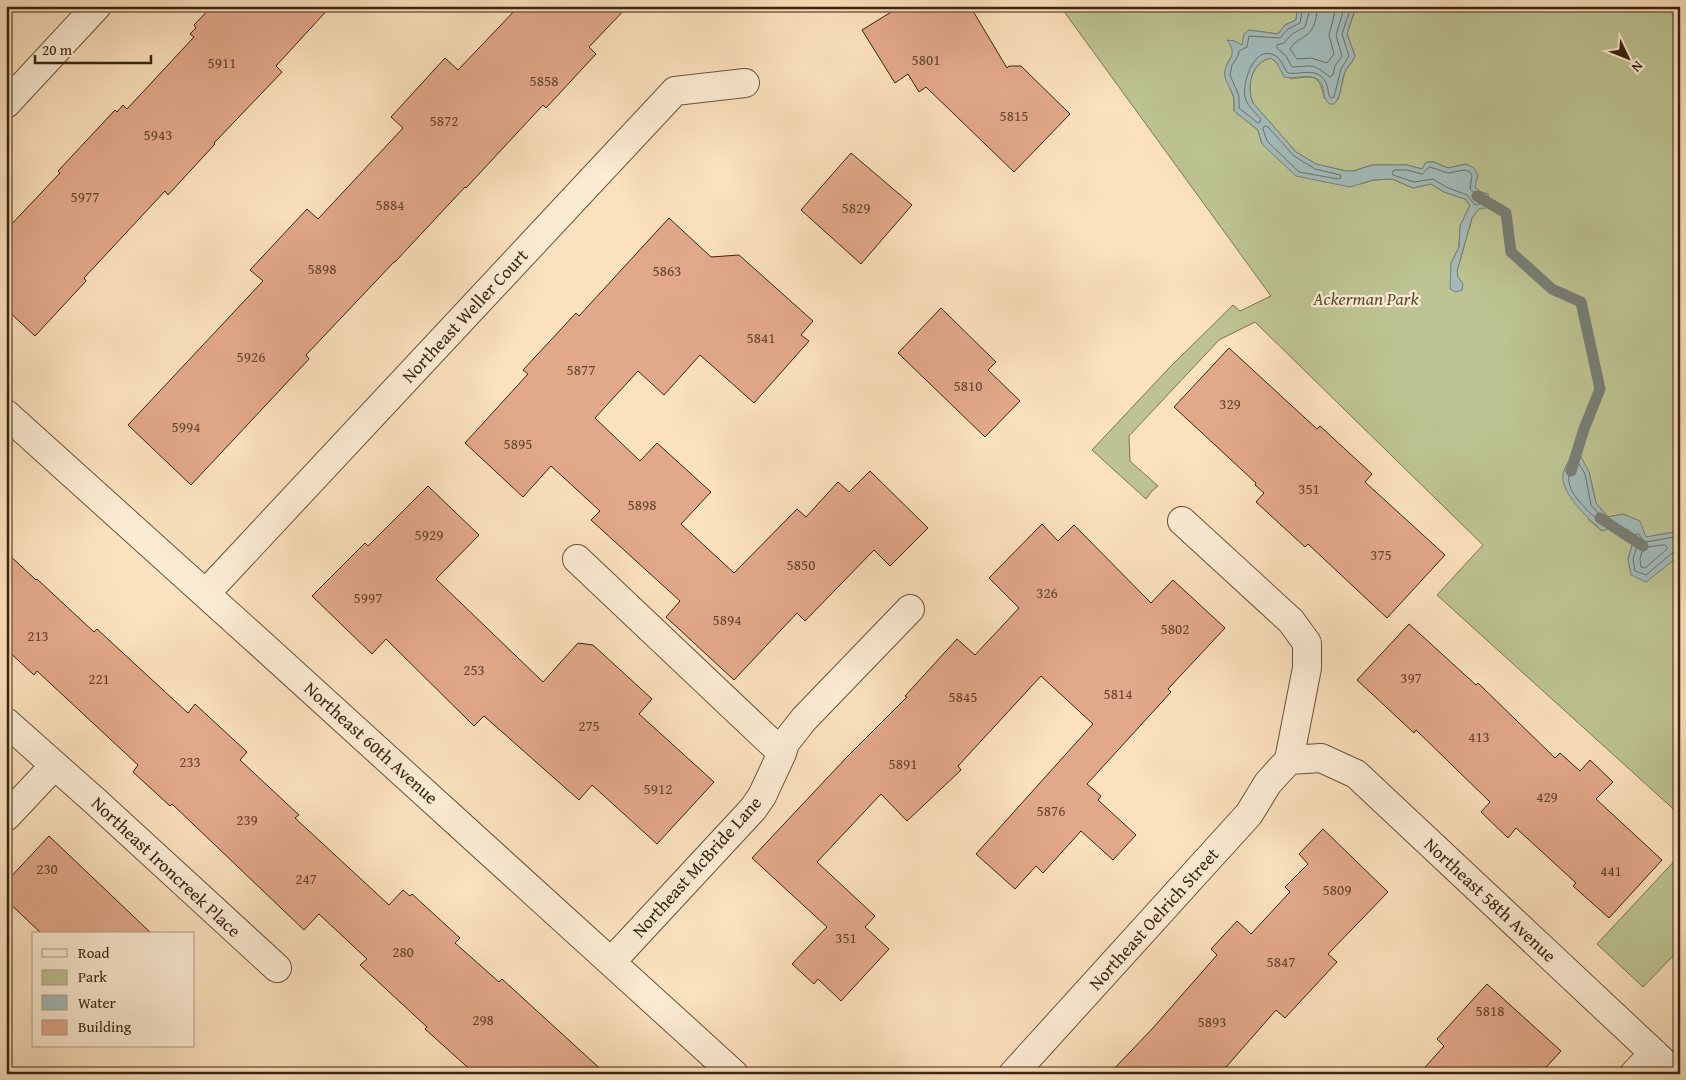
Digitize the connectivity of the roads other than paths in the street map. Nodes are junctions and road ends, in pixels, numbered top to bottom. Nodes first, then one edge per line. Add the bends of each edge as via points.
1 (97, 6) edge
2 (745, 83) dead end
3 (6, 104) edge
4 (6, 414) edge
5 (1182, 521) dead end
6 (578, 559) dead end
7 (206, 593) junction
8 (910, 608) dead end
9 (6, 722) edge
10 (782, 753) junction
11 (1289, 760) junction
12 (54, 766) junction
13 (6, 818) edge
14 (611, 962) junction
15 (277, 968) dead end
16 (1654, 1053) junction
17 (734, 1074) edge
18 (1013, 1074) edge
19 (1634, 1074) edge
20 (1676, 1074) edge

1 - 3 street
2 - 7 street, Northeast Weller Court via 675,91
4 - 7 street, Northeast 60th Avenue
5 - 11 street via 1291,621 1307,643 1307,668
6 - 10 street
7 - 14 street, Northeast 60th Avenue
8 - 10 street, Northeast McBride Lane via 804,719 785,743
9 - 12 street, Northeast Ironcreek Place
10 - 14 street, Northeast McBride Lane via 753,810
11 - 16 street, Northeast 58th Avenue via 1321,758 1356,774
11 - 18 street, Northeast Oelrich Street via 1268,784 1249,814
12 - 13 street
12 - 15 street, Northeast Ironcreek Place
14 - 17 street, Northeast 60th Avenue
16 - 19 street
16 - 20 street, Northeast 58th Avenue

